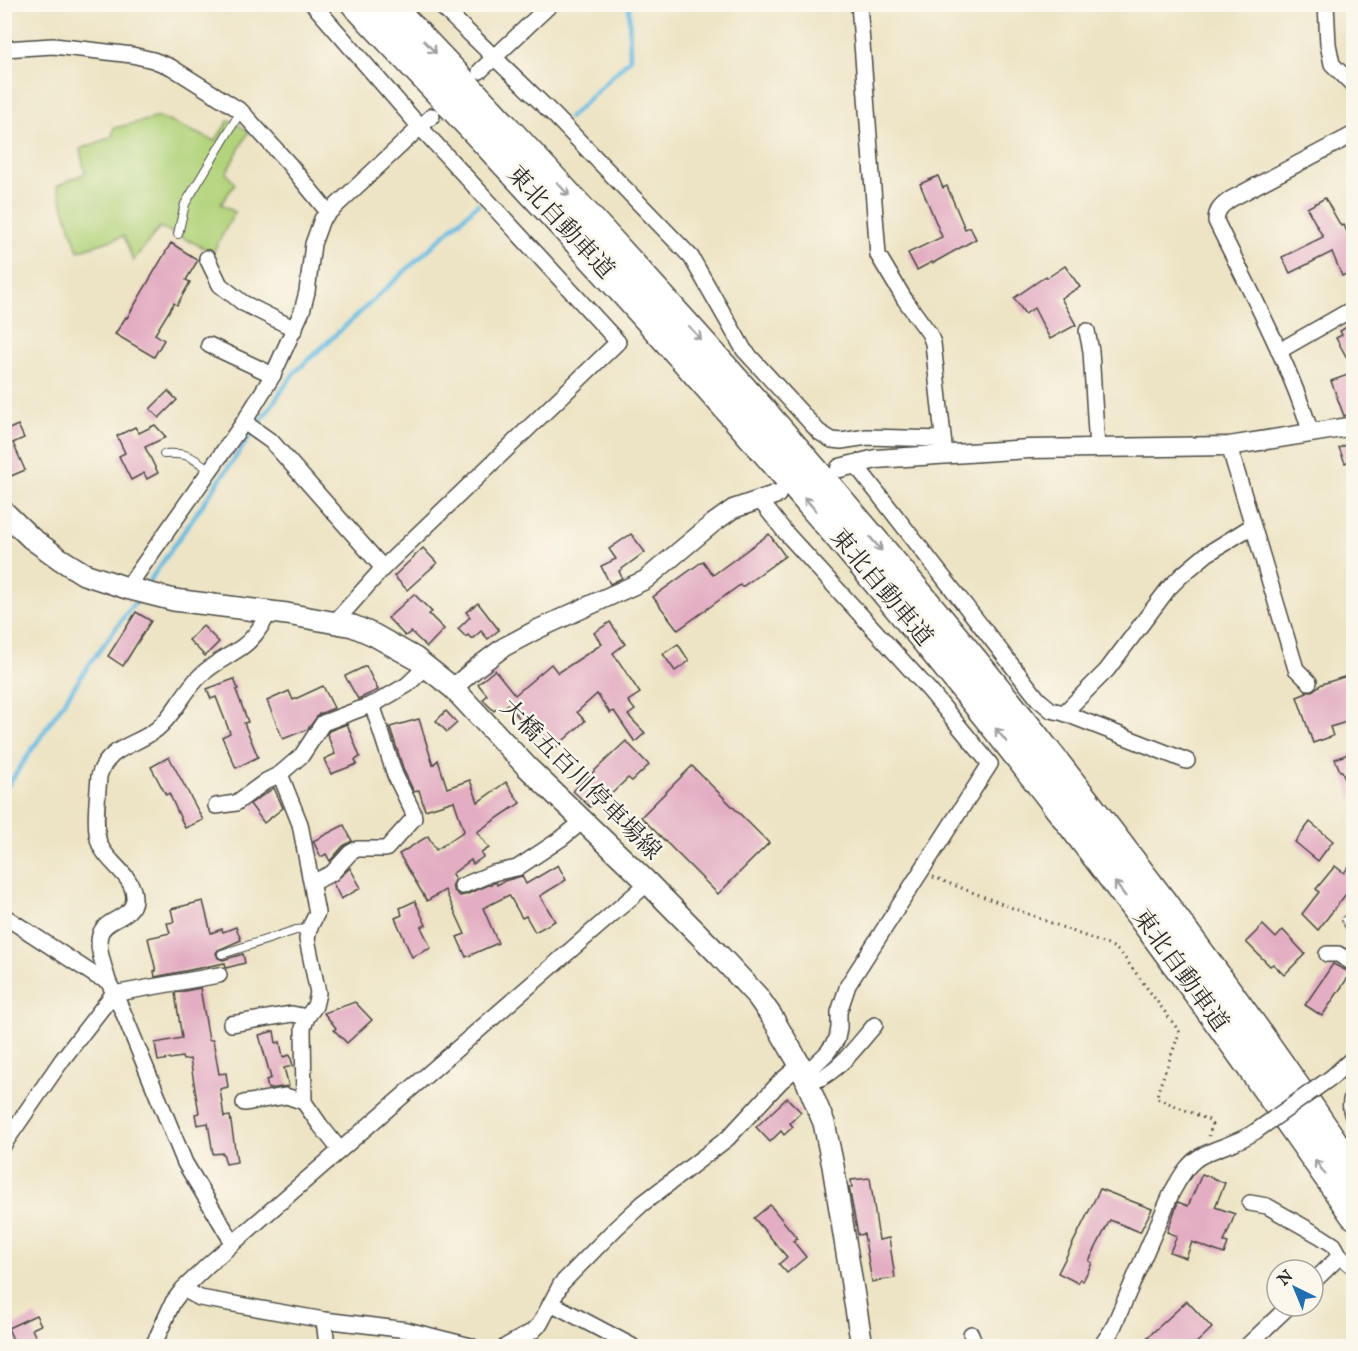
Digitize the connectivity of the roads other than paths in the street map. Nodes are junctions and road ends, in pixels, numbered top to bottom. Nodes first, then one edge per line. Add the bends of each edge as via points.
1 (313, 4) edge
2 (355, 4) edge
3 (389, 4) edge
4 (439, 4) edge
5 (551, 4) edge
6 (859, 4) edge
7 (1326, 4) edge
8 (4, 49) edge
9 (493, 58) junction
10 (480, 71) dead end
11 (1353, 86) edge
12 (241, 111) junction
13 (432, 116) dead end
14 (420, 127) junction
15 (1353, 134) edge
16 (328, 212) junction
17 (178, 234) dead end
18 (207, 258) dead end
19 (1353, 308) edge
20 (295, 329) junction
21 (1087, 332) dead end
22 (209, 345) dead end
23 (1279, 351) junction
24 (273, 375) junction
25 (1353, 426) edge
26 (251, 427) junction
27 (1311, 434) junction
28 (1229, 446) junction
29 (945, 447) junction
30 (1097, 449) junction
31 (164, 454) dead end
32 (848, 466) joint
33 (210, 470) junction
34 (777, 495) dead end
35 (759, 500) junction
36 (8, 522) edge
37 (1252, 526) junction
38 (383, 568) junction
39 (137, 591) junction
40 (270, 612) junction
41 (335, 622) junction
42 (427, 666) junction
43 (1309, 682) dead end
44 (453, 688) junction
45 (372, 704) junction
46 (1064, 713) junction
47 (1187, 761) dead end
48 (280, 774) junction
49 (216, 806) dead end
50 (583, 821) junction
51 (312, 883) junction
52 (648, 883) junction
53 (462, 886) dead end
54 (4, 916) edge
55 (1346, 920) dead end
56 (309, 929) junction
57 (1353, 936) edge
58 (222, 954) dead end
59 (1327, 954) dead end
60 (1350, 962) edge
61 (219, 975) dead end
62 (110, 987) junction
63 (307, 1017) junction
64 (231, 1024) dead end
65 (874, 1025) dead end
66 (1353, 1057) edge
67 (804, 1074) junction
68 (1353, 1093) edge
69 (304, 1102) junction
70 (244, 1103) dead end
71 (1353, 1119) edge
72 (4, 1144) edge
73 (340, 1150) junction
74 (1353, 1172) edge
75 (1250, 1203) dead end
76 (1353, 1215) edge
77 (233, 1243) junction
78 (1340, 1256) junction
79 (1353, 1267) edge
80 (1325, 1270) edge
81 (183, 1289) junction
82 (551, 1303) junction
83 (1277, 1318) edge
84 (324, 1320) junction
85 (153, 1347) edge
86 (327, 1347) edge
87 (471, 1347) edge
88 (506, 1347) edge
89 (632, 1347) edge
90 (862, 1347) edge
91 (1101, 1347) edge
92 (1247, 1347) edge

1 - 14 street
76 -> 2 highway, 東北自動車道 via 1208,1007 1058,806 947,667 608,275
3 -> 74 highway, 東北自動車道 via 727,369 968,653 1078,791 1230,994
4 - 9 street
5 - 9 street
6 - 29 street via 878,255 933,343
7 - 11 street via 1332,64
8 - 12 street via 53,46 153,60 192,79
9 - 10 street
9 - 29 street via 555,116 691,257 744,350 819,432 832,440 867,437
12 - 16 street
12 - 17 lane via 185,204
13 - 14 street
14 - 16 street
14 - 38 street via 618,342
15 - 23 street via 1231,199 1216,215
16 - 20 street via 316,233 307,292
18 - 20 street via 220,285 251,308
19 - 23 street
20 - 24 street
21 - 30 street
22 - 24 street
23 - 27 street
24 - 26 street
25 - 27 street
26 - 33 street
26 - 38 street via 272,442
27 - 28 street
28 - 30 street
28 - 37 street
29 - 30 street
29 - 32 street
31 - 33 lane via 183,453
32 - 46 street via 1038,699 1051,710
33 - 39 street
34 - 35 street
35 - 44 street via 733,509 645,580 504,647
35 - 67 street via 990,764 848,985 839,1012 837,1039
36 - 39 main road, 大橋五百川停車場線 via 84,574
37 - 43 street via 1296,669
37 - 46 street via 1182,575 1107,670
38 - 41 street
39 - 40 main road, 大橋五百川停車場線 via 174,600
40 - 41 main road, 大橋五百川停車場線
40 - 62 street via 242,647 200,676 165,722 113,753 101,767 99,841 128,880 134,896 133,906 100,933
41 - 42 main road, 大橋五百川停車場線 via 374,635
42 - 44 main road, 大橋五百川停車場線
42 - 45 street via 407,685
44 - 50 main road, 大橋五百川停車場線
45 - 48 street via 323,723 302,755
45 - 51 street via 414,818 386,849 357,849 332,873
46 - 47 street
48 - 49 street via 236,803
48 - 51 street via 300,824
50 - 52 main road, 大橋五百川停車場線
50 - 53 street via 517,868
51 - 56 street via 317,913
52 - 67 main road, 大橋五百川停車場線 via 758,997
52 - 73 street
54 - 62 street
55 - 57 lane
56 - 58 lane
56 - 63 street via 307,939 318,993
57 - 60 lane
59 - 60 street via 1338,954
61 - 62 street
62 - 72 street
62 - 77 street via 185,1163
63 - 64 street via 292,1014
63 - 69 street via 303,1028
65 - 67 street via 826,1075
66 - 91 street, bridge via 1332,1077 1243,1140 1194,1161 1172,1192
67 - 82 street via 781,1082 728,1138 642,1204 561,1284
67 - 90 main road, 大橋五百川停車場線 via 824,1123
68 - 71 street
69 - 70 street via 286,1096
69 - 73 street
73 - 77 street
75 - 78 street via 1267,1206 1320,1236 1334,1245
77 - 81 street
78 - 79 street
78 - 80 street
81 - 84 street via 200,1298
81 - 85 street
82 - 88 street via 533,1331
82 - 89 street
83 - 92 street
84 - 86 street
84 - 87 street via 407,1330

